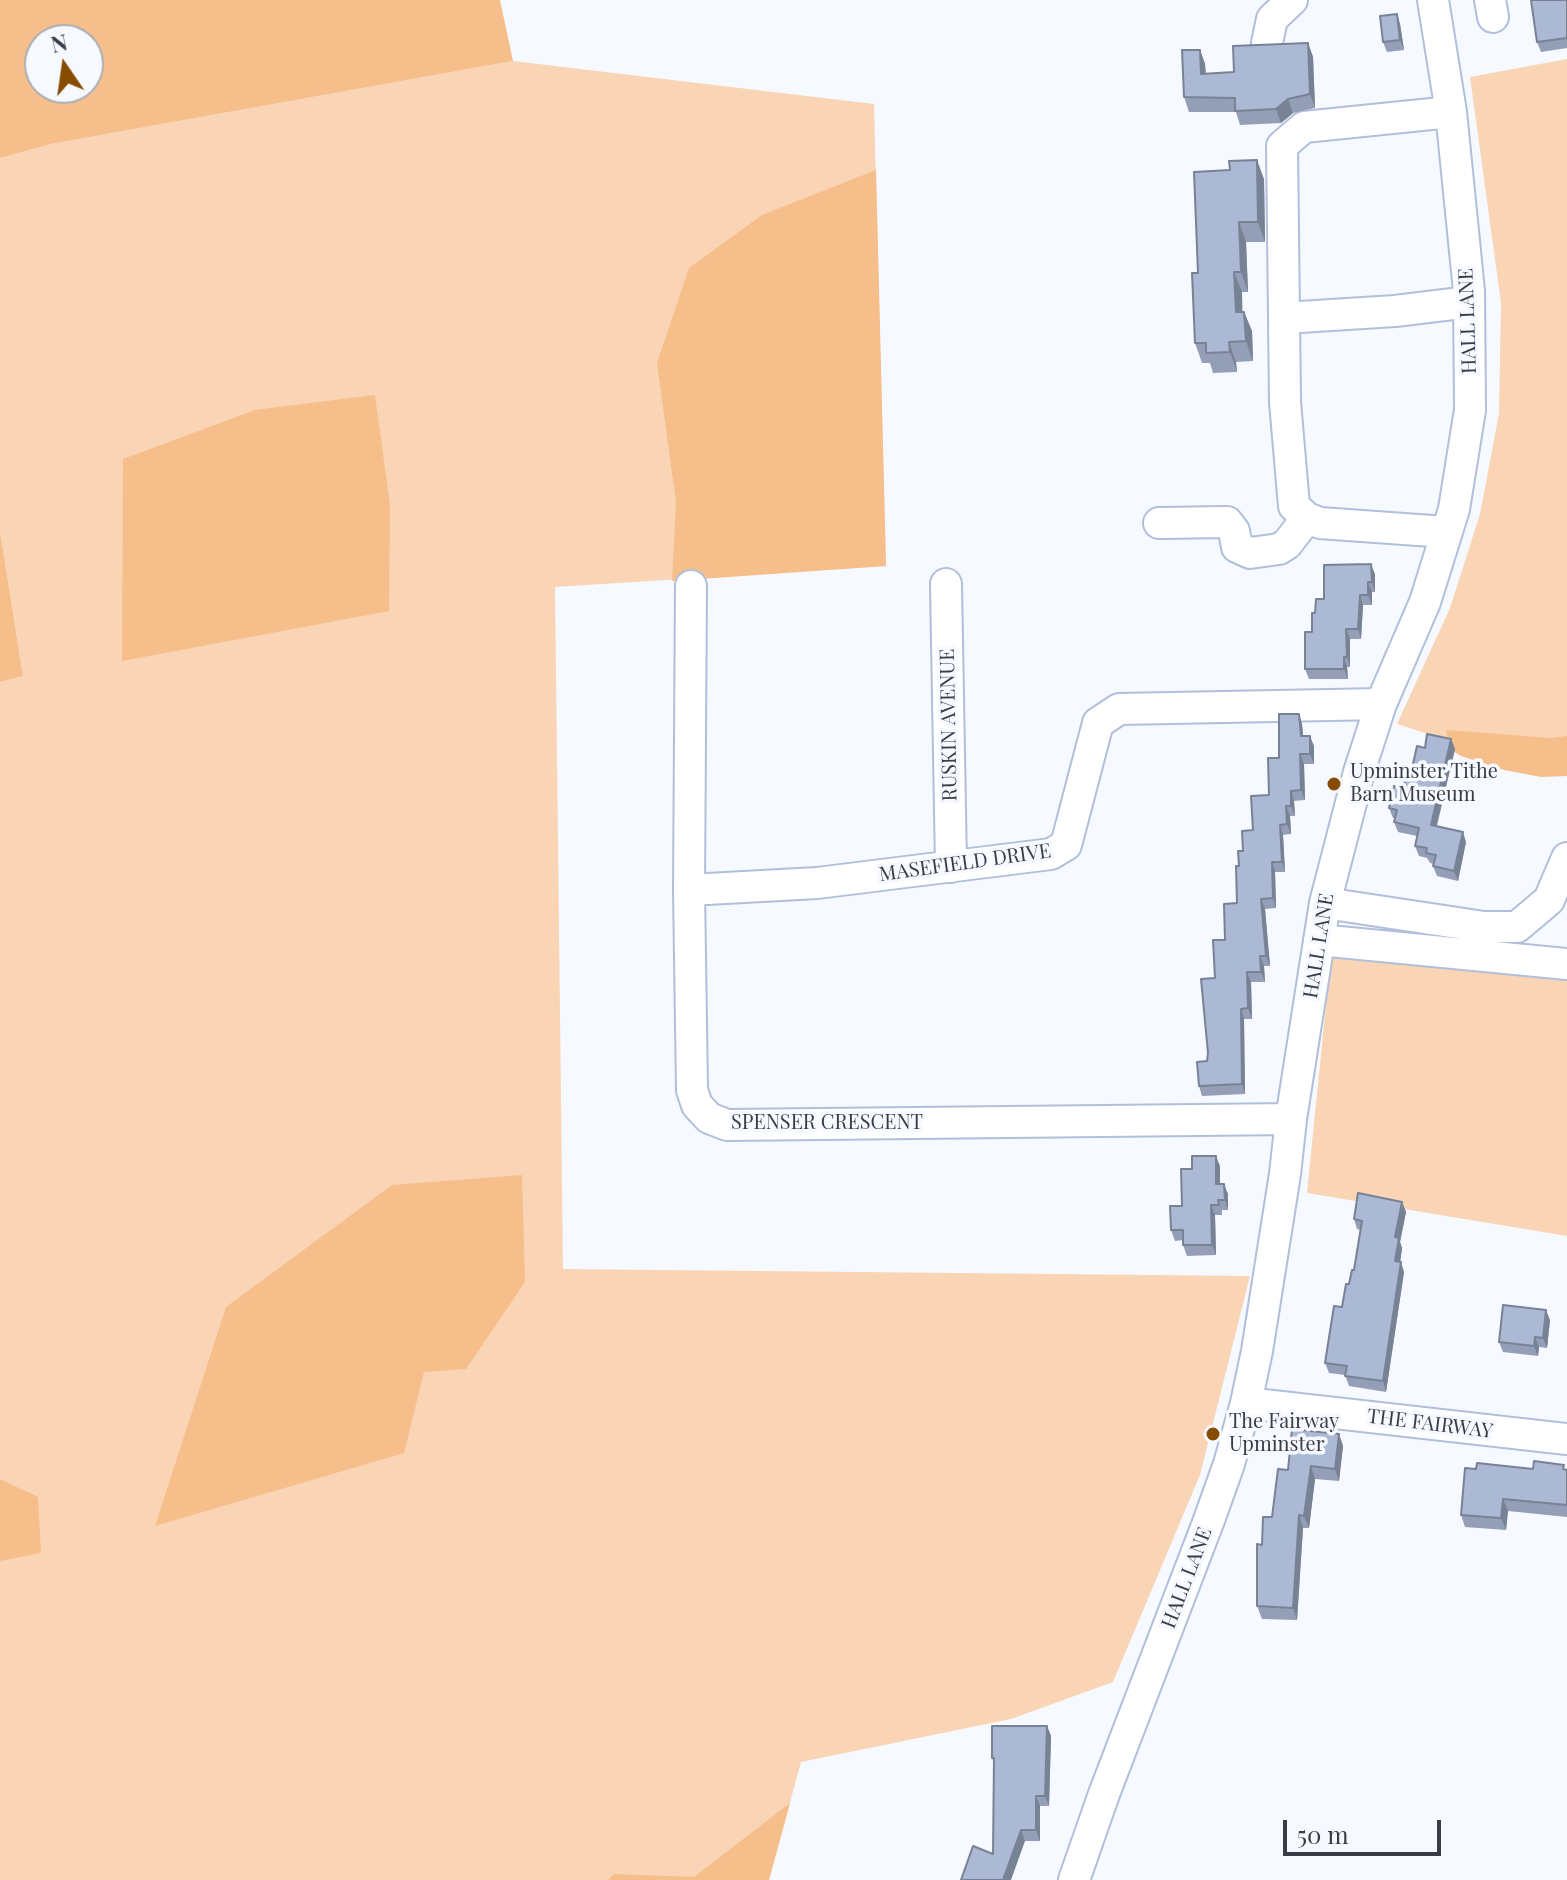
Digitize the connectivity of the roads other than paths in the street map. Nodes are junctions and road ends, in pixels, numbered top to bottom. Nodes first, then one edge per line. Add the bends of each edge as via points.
1 (1292, 0) edge
2 (1433, 0) edge
3 (1267, 43) edge
4 (1451, 112) junction
5 (1469, 302) junction
6 (1284, 318) junction
7 (1307, 518) junction
8 (1159, 523) dead end
9 (1446, 532) junction
10 (946, 584) dead end
11 (691, 586) dead end
12 (1381, 704) junction
13 (1567, 858) edge
14 (951, 867) junction
15 (689, 890) junction
16 (1325, 903) junction
17 (1319, 940) junction
18 (1567, 964) edge
19 (1291, 1119) junction
20 (1246, 1403) junction
21 (1567, 1439) edge
22 (1074, 1880) edge

1 - 3 street via 1272,19
2 - 4 street, HALL LANE
4 - 5 street, HALL LANE
4 - 6 street via 1304,127 1282,146
5 - 6 street
5 - 9 street, HALL LANE via 1470,410
6 - 7 street via 1294,506
7 - 8 street via 1279,549 1250,553 1237,547 1227,522
7 - 9 street
9 - 12 street, HALL LANE via 1425,602
10 - 14 street, RUSKIN AVENUE
11 - 15 street, SPENSER CRESCENT
12 - 14 street, MASEFIELD DRIVE via 1119,709 1098,723 1066,845 1051,854
12 - 16 street, HALL LANE
13 - 16 street via 1549,900 1517,927 1484,927
14 - 15 street, MASEFIELD DRIVE via 817,883
15 - 19 street, SPENSER CRESCENT via 692,1090 709,1118 727,1125
16 - 17 street, HALL LANE
17 - 18 street
17 - 19 street, HALL LANE
19 - 20 street, HALL LANE
20 - 21 street, THE FAIRWAY
20 - 22 street, HALL LANE via 1209,1520

